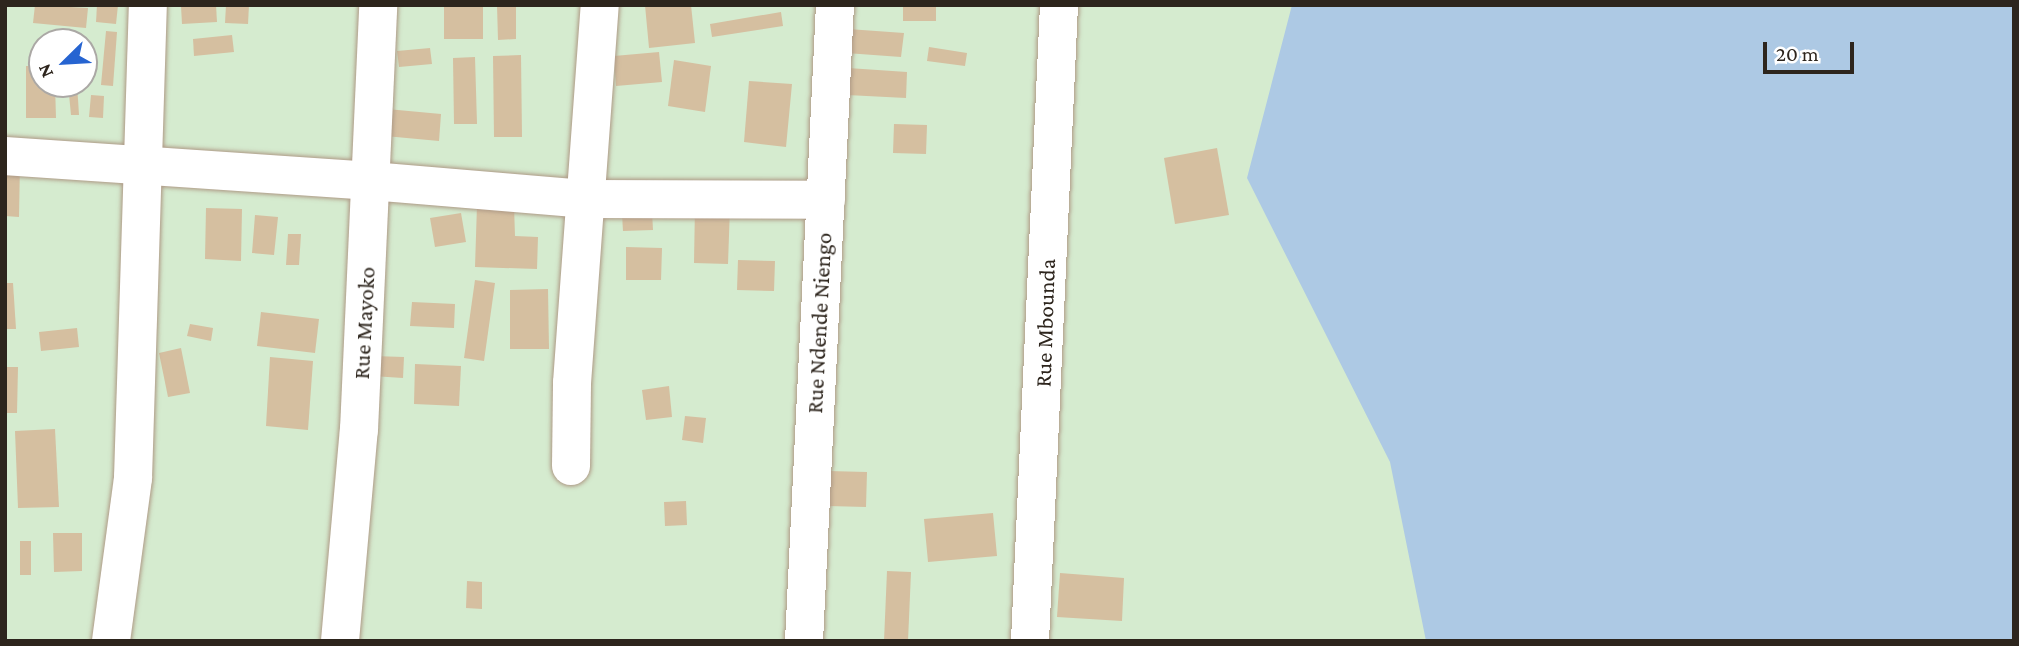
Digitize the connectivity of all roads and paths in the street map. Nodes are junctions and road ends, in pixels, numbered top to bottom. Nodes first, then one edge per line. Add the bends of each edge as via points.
1 (148, 5) edge
2 (378, 5) edge
3 (600, 5) edge
4 (835, 5) edge
5 (1059, 5) edge
6 (5, 156) edge
7 (144, 166) junction
8 (372, 181) junction
9 (587, 199) junction
10 (826, 200) junction
11 (572, 466) dead end
12 (111, 641) edge
13 (340, 641) edge
14 (804, 641) edge
15 (1030, 641) edge

1 - 7 street
2 - 8 street, Rue Mayoko
3 - 9 street
4 - 10 street, Rue Ndende Niengo
5 - 15 street, Rue Mbounda
6 - 7 street
7 - 8 street
7 - 12 street via 133,478
8 - 9 street
8 - 13 street, Rue Mayoko via 359,430
9 - 10 street
9 - 11 street via 572,383
10 - 14 street, Rue Ndende Niengo

